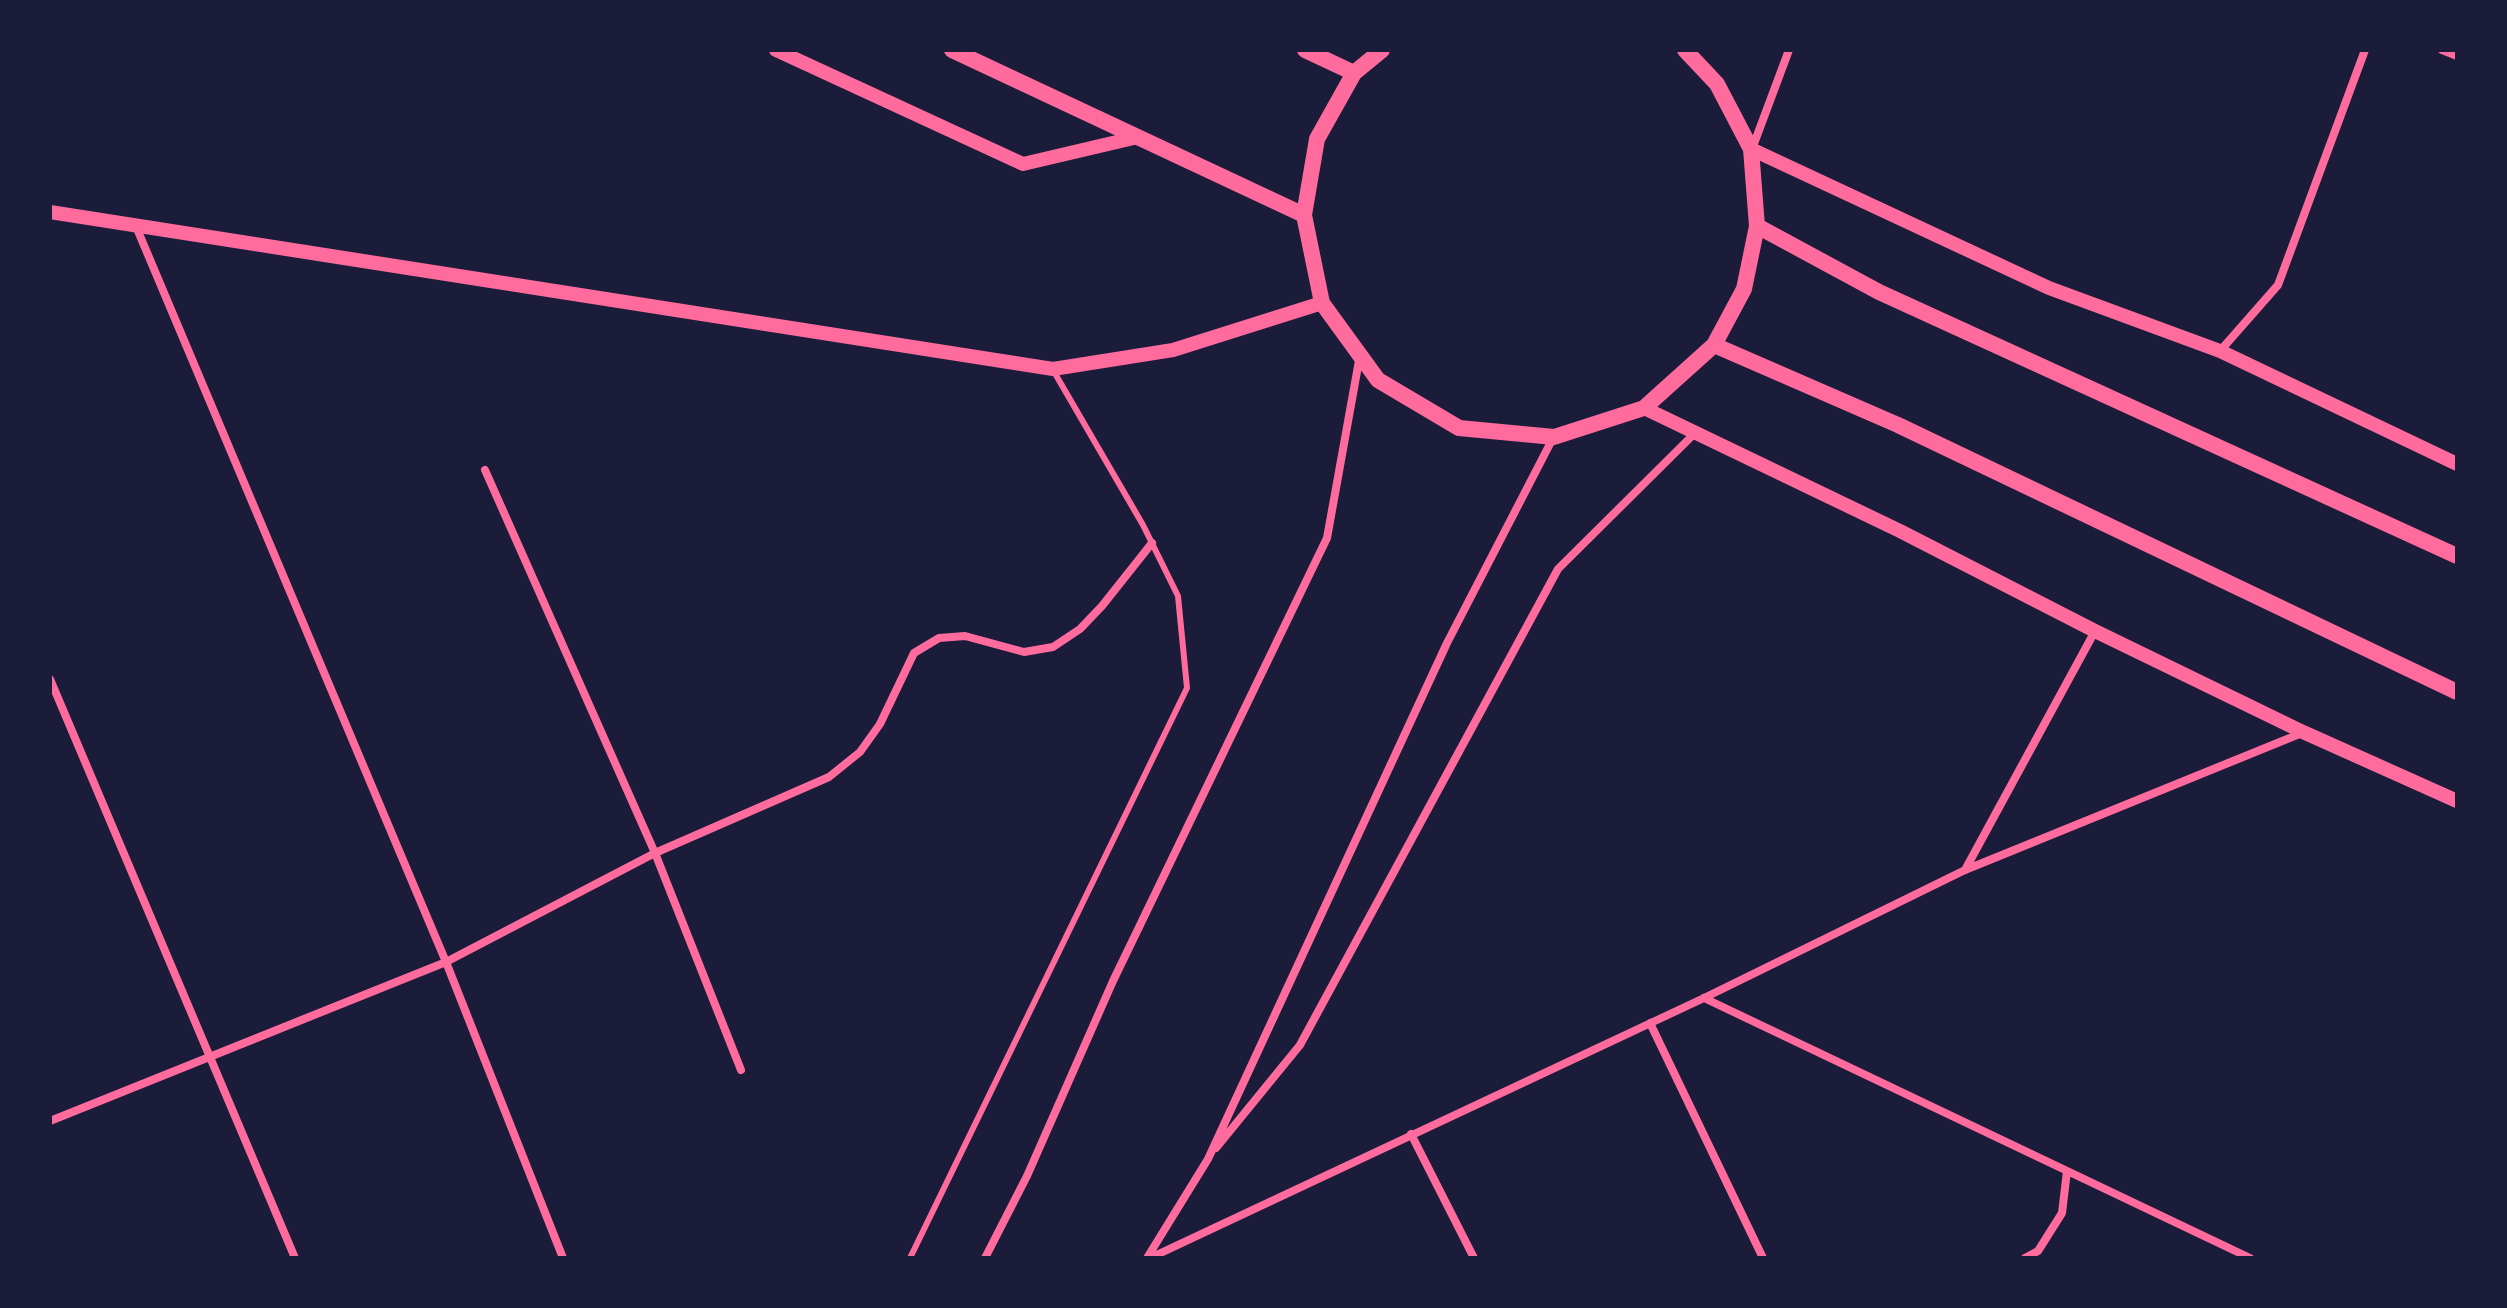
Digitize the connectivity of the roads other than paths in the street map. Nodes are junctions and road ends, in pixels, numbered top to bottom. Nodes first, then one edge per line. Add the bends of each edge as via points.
1 (776, 50) edge
2 (952, 50) edge
3 (1305, 50) edge
4 (1382, 50) edge
5 (1685, 50) edge
6 (1789, 50) edge
7 (2365, 50) edge
8 (2442, 50) edge
9 (2457, 56) edge
10 (1702, 58) edge
11 (1354, 73) junction
12 (1138, 137) junction
13 (1751, 149) junction
14 (50, 212) edge
15 (1304, 215) junction
16 (135, 223) junction
17 (1757, 226) junction
18 (1322, 303) junction
19 (1714, 345) junction
20 (2220, 351) junction
21 (1360, 355) junction
22 (1053, 369) junction
23 (1644, 408) junction
24 (1695, 433) junction
25 (1554, 437) junction
26 (2457, 464) edge
27 (485, 470) dead end
28 (1152, 543) junction
29 (2457, 556) edge
30 (2095, 631) junction
31 (50, 679) edge
32 (2457, 692) edge
33 (2303, 732) junction
34 (2457, 801) edge
35 (655, 853) junction
36 (1965, 870) junction
37 (446, 962) junction
38 (1704, 998) junction
39 (1650, 1023) junction
40 (211, 1056) junction
41 (741, 1070) dead end
42 (50, 1121) edge
43 (1411, 1134) junction
44 (1208, 1159) junction
45 (2067, 1171) junction
46 (295, 1258) edge
47 (563, 1258) edge
48 (910, 1258) edge
49 (985, 1258) edge
50 (1148, 1258) edge
51 (1474, 1258) edge
52 (1763, 1258) edge
53 (2025, 1258) edge
54 (2250, 1258) edge

1 - 12 street via 1023,164
2 - 12 main road
3 - 11 main road
4 - 11 main road
5 - 10 main road
6 - 13 street
7 - 20 street via 2278,285
8 - 9 street
10 - 13 main road
11 - 15 main road via 1317,139
12 - 15 main road
13 - 17 main road
13 - 20 street via 2049,288
14 - 16 street
15 - 18 main road
16 - 22 street
16 - 37 street
17 - 19 main road via 1744,289
17 - 29 main road via 1879,292
18 - 21 main road
18 - 22 street via 1173,350
19 - 23 main road
19 - 32 main road via 1898,425
20 - 26 street
21 - 25 main road via 1378,380 1459,428
21 - 49 street via 1327,538
22 - 28 lane
23 - 24 street
23 - 25 main road
24 - 30 street
24 - 44 street via 1558,569 1300,1045
25 - 44 street via 1447,643
27 - 35 street
28 - 35 street via 1102,606 1053,647 1024,652 965,636 939,638 914,653 880,724 860,752 829,777
28 - 48 lane via 1178,596 1187,688
30 - 33 street
30 - 36 street
31 - 40 street
33 - 34 street
33 - 36 street
35 - 37 street
35 - 41 street
36 - 38 street
37 - 40 street
37 - 47 street
38 - 39 street
38 - 45 street
39 - 43 street
39 - 52 street
40 - 42 street
40 - 46 street
43 - 50 street
43 - 51 street
44 - 50 street
45 - 53 street via 2062,1213 2038,1251
45 - 54 street

